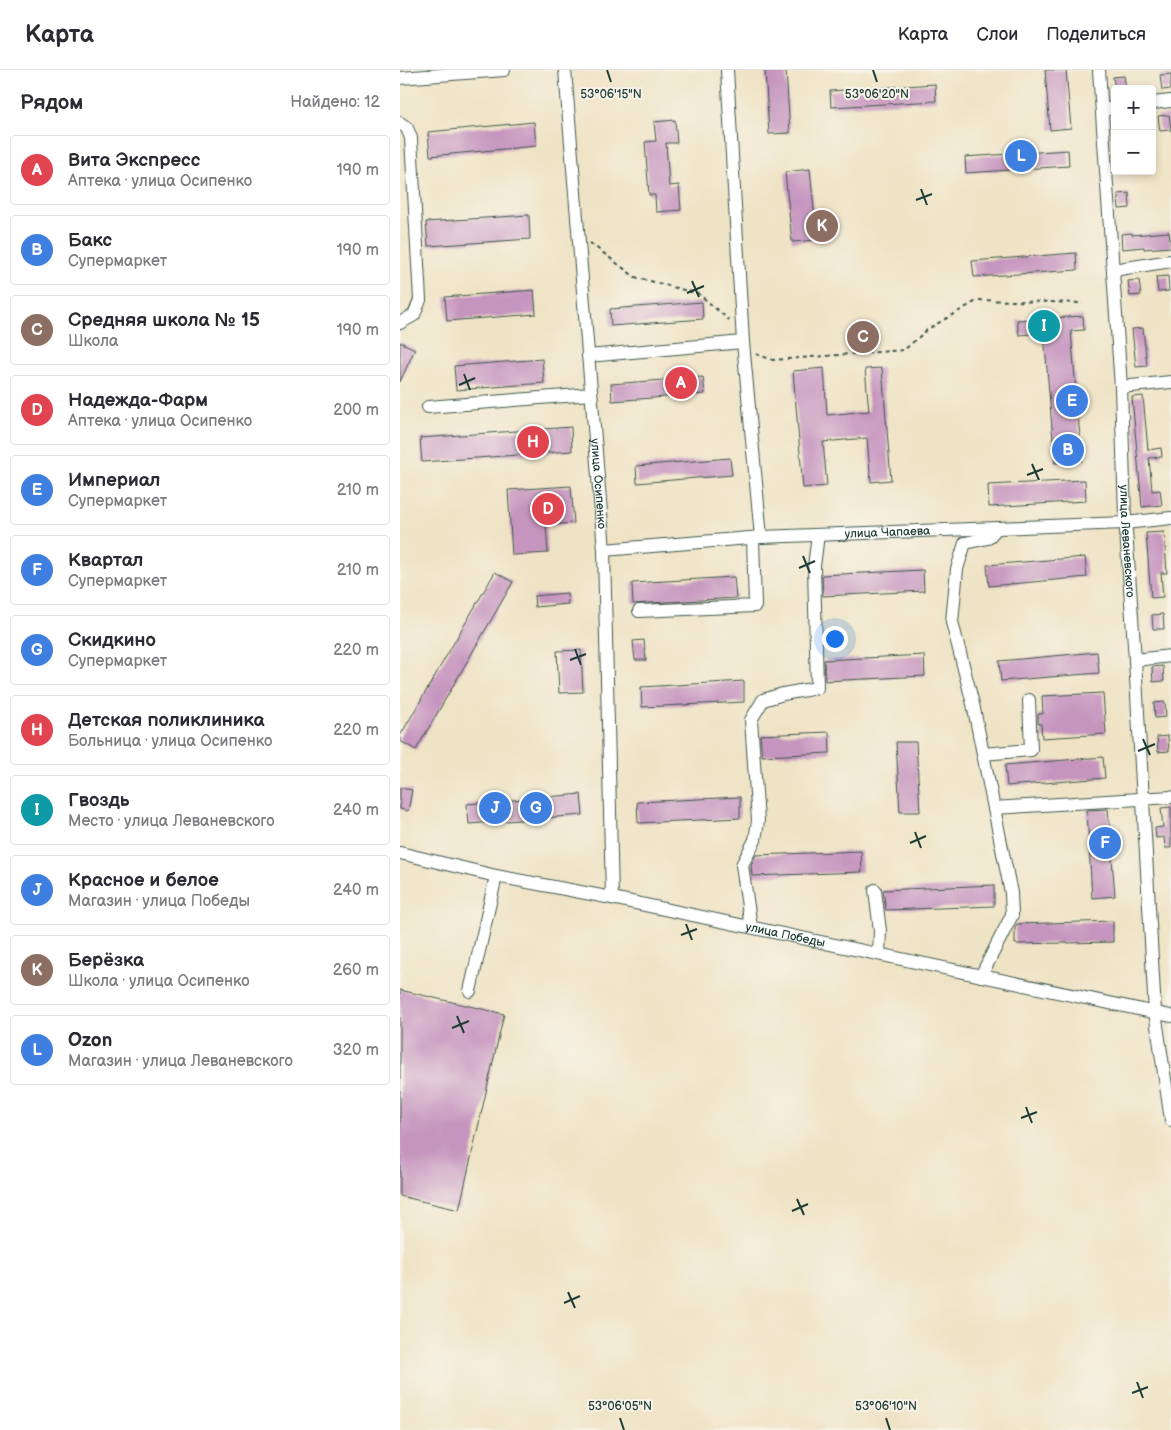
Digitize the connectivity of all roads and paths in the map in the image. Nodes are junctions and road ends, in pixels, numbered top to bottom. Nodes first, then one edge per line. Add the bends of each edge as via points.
1 (504, 70) edge
2 (565, 70) edge
3 (727, 70) edge
4 (1099, 70) edge
5 (400, 78) edge
6 (1171, 101) edge
7 (1156, 103) edge
8 (1108, 109) edge
9 (400, 123) edge
10 (580, 235) junction
11 (1171, 261) edge
12 (1113, 270) junction
13 (1083, 303) dead end
14 (400, 323) edge
15 (743, 337) junction
16 (755, 354) dead end
17 (588, 356) junction
18 (1171, 382) edge
19 (1121, 387) junction
20 (591, 394) junction
21 (428, 407) dead end
22 (1171, 518) edge
23 (1125, 523) junction
24 (997, 528) junction
25 (818, 535) junction
26 (757, 538) junction
27 (604, 550) junction
28 (639, 611) dead end
29 (1171, 656) edge
30 (1135, 660) junction
31 (1029, 700) dead end
32 (983, 754) junction
33 (1171, 797) edge
34 (1143, 800) junction
35 (994, 808) junction
36 (400, 854) edge
37 (496, 876) junction
38 (875, 890) dead end
39 (612, 898) junction
40 (751, 928) junction
41 (879, 954) junction
42 (981, 976) junction
43 (470, 992) dead end
44 (1155, 1012) junction
45 (1171, 1016) edge
46 (1171, 1120) edge

1 - 5 street
2 - 10 street, улица Осипенко
3 - 15 street
4 - 8 street, улица Леваневского
6 - 7 street
8 - 12 street, улица Леваневского
9 - 14 street via 407,128 411,138 420,300 414,315
10 - 15 path via 635,277 699,294
10 - 17 street, улица Осипенко
11 - 12 street
12 - 19 street, улица Леваневского
13 - 16 path via 978,300 928,328 904,350 773,360
15 - 17 street
15 - 26 street
17 - 20 street, улица Осипенко
18 - 19 street
19 - 23 street, улица Леваневского
20 - 21 street
20 - 27 street, улица Осипенко
22 - 23 street, улица Чапаева
23 - 24 street, улица Чапаева
23 - 30 street, улица Леваневского
24 - 25 street, улица Чапаева
24 - 32 street via 988,538 965,543 957,569 952,622
25 - 26 street, улица Чапаева
25 - 40 street via 814,566 817,688 763,700 751,720 758,821 755,840 742,865
26 - 27 street, улица Чапаева
26 - 28 street via 755,606
27 - 39 street, улица Осипенко
29 - 30 street
30 - 34 street, улица Леваневского
31 - 32 street via 1031,750
32 - 35 street
33 - 34 street
34 - 35 street
34 - 44 street, улица Леваневского
35 - 42 street via 1011,893 1012,915
36 - 37 street, улица Победы
37 - 39 street, улица Победы
37 - 43 street
38 - 41 street
39 - 40 street, улица Победы
40 - 41 street, улица Победы
41 - 42 street, улица Победы
42 - 44 street, улица Победы
44 - 45 street, улица Победы
44 - 46 street, улица Леваневского

